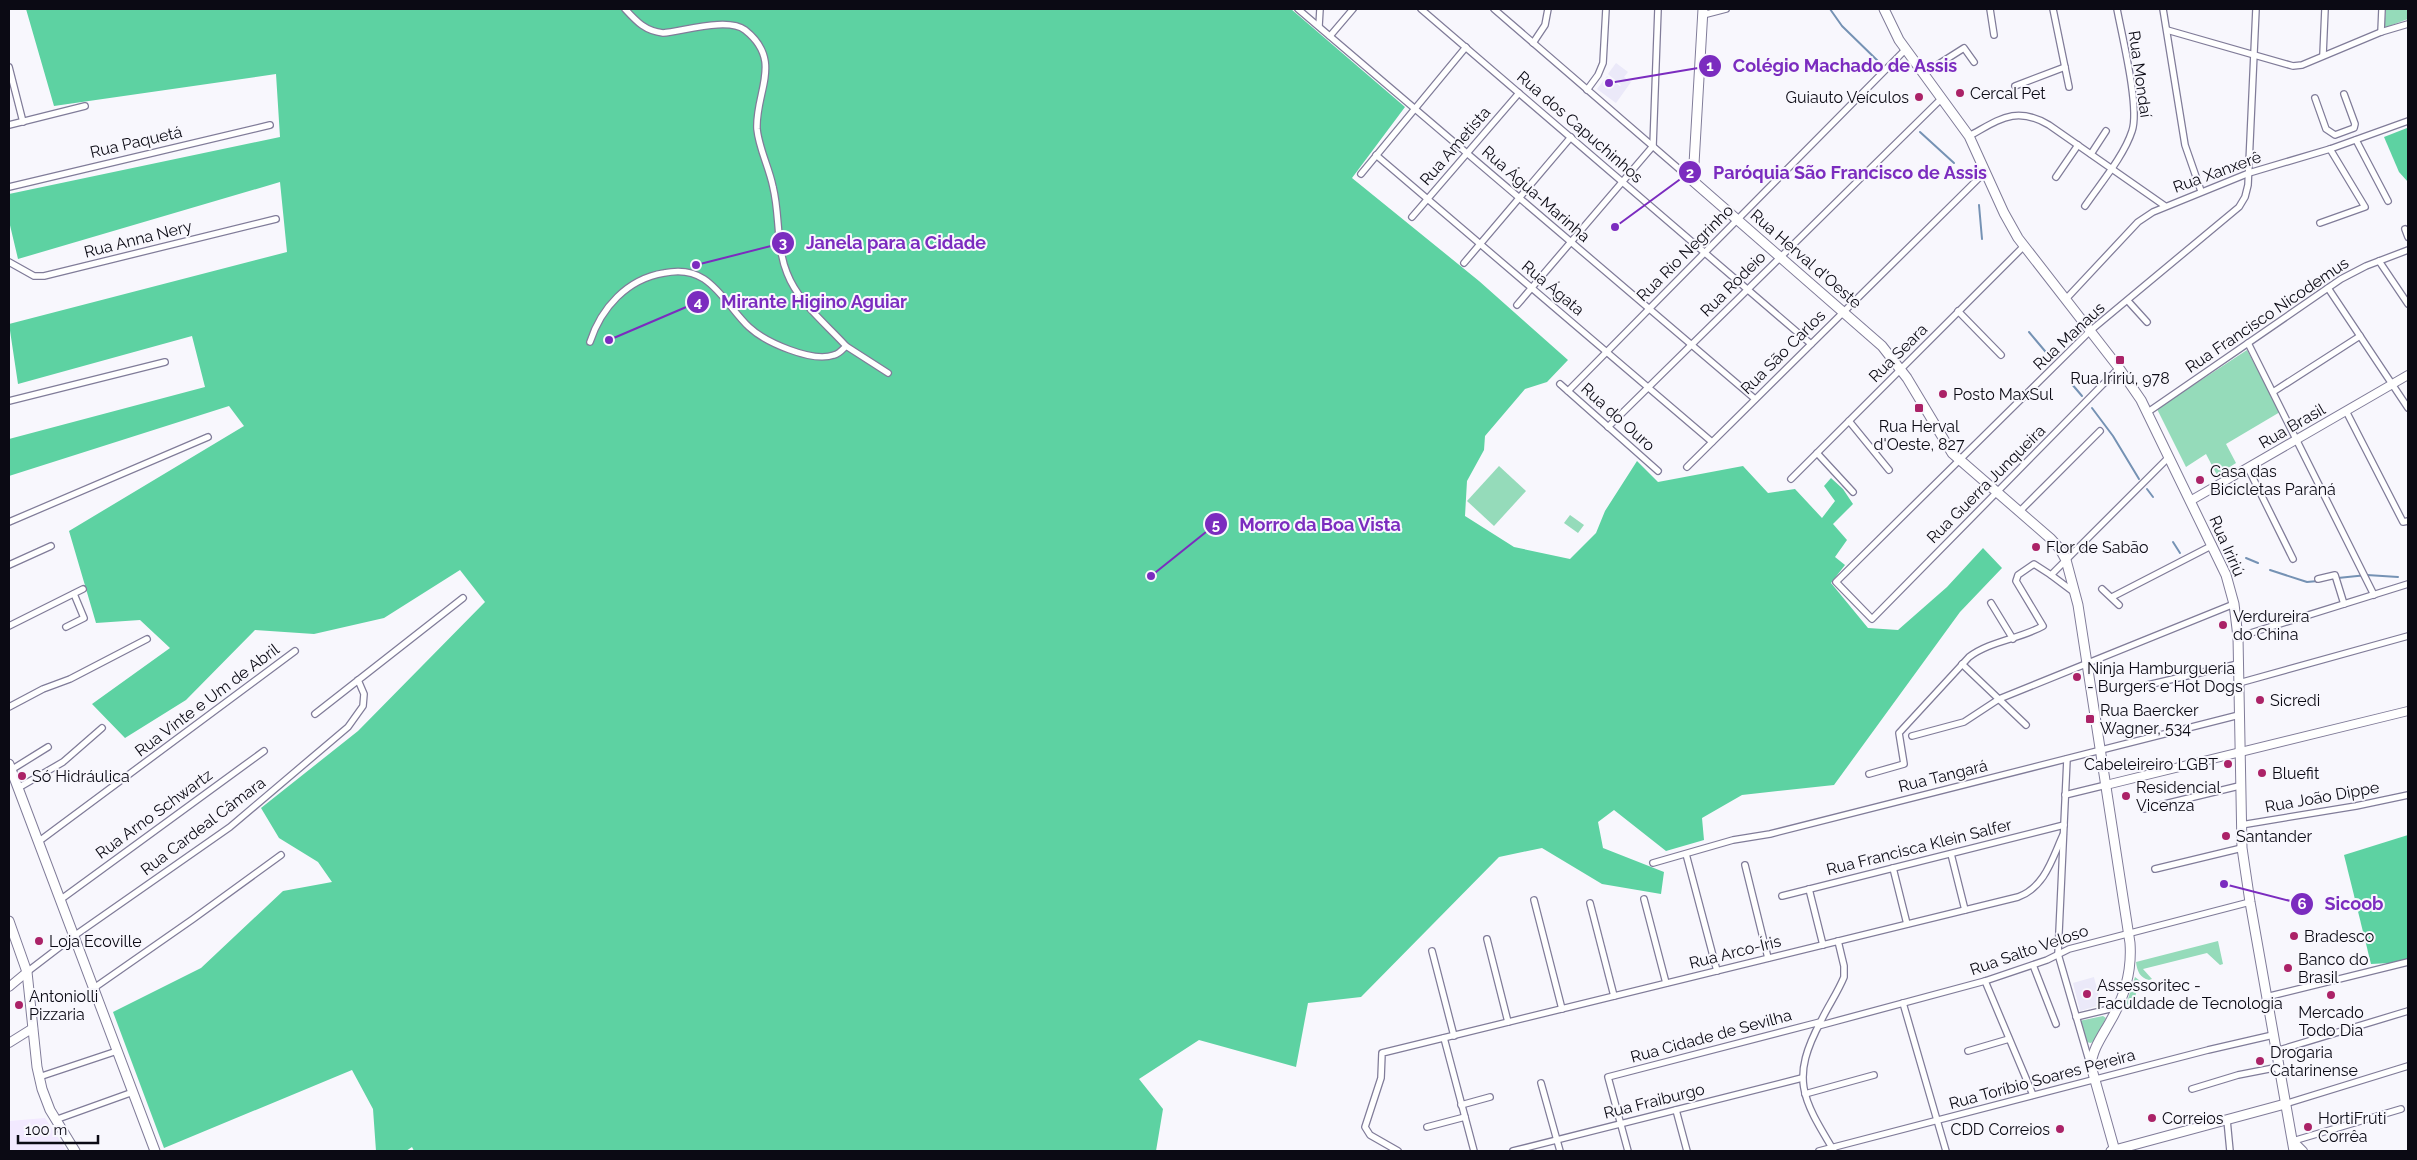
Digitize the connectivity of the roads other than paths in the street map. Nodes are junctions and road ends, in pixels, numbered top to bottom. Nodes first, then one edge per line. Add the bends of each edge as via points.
1 (626, 9) edge
2 (1298, 9) edge
3 (1320, 9) edge
4 (1353, 9) edge
5 (1421, 9) edge
6 (1494, 9) edge
7 (1548, 9) edge
8 (1606, 9) edge
9 (1658, 9) edge
10 (1726, 9) edge
11 (1884, 9) edge
12 (1990, 9) edge
13 (2053, 9) edge
14 (2117, 9) edge
15 (2163, 9) edge
16 (2256, 9) edge
17 (2325, 9) edge
18 (2382, 9) edge
19 (1703, 12) edge
20 (2408, 24) edge
21 (1318, 26) junction
22 (2167, 30) junction
23 (2381, 32) junction
24 (1994, 34) dead end
25 (1330, 36) junction
26 (1533, 43) junction
27 (1466, 48) junction
28 (1905, 50) junction
29 (2253, 55) junction
30 (2323, 55) junction
31 (1974, 62) dead end
32 (9, 67) edge
33 (2064, 67) junction
34 (1924, 74) junction
35 (9, 84) edge
36 (2014, 86) dead end
37 (2069, 87) dead end
38 (1587, 90) junction
39 (1519, 93) junction
40 (2344, 94) dead end
41 (1942, 98) junction
42 (2315, 98) dead end
43 (18, 104) junction
44 (85, 106) dead end
45 (1415, 109) junction
46 (2408, 121) edge
47 (23, 122) junction
48 (9, 125) edge
49 (270, 125) dead end
50 (2106, 131) dead end
51 (2339, 134) junction
52 (1969, 136) junction
53 (1571, 137) junction
54 (2356, 140) junction
55 (2343, 144) junction
56 (2078, 145) junction
57 (1652, 146) junction
58 (2330, 150) junction
59 (1467, 153) junction
60 (2091, 154) junction
61 (1376, 155) junction
62 (2111, 167) junction
63 (1985, 172) junction
64 (2249, 173) junction
65 (1361, 174) dead end
66 (2056, 177) dead end
67 (1693, 181) junction
68 (1622, 182) junction
69 (9, 187) edge
70 (2201, 190) junction
71 (1519, 198) junction
72 (1428, 199) junction
73 (2388, 201) dead end
74 (2085, 206) dead end
75 (2165, 206) junction
76 (1412, 217) dead end
77 (276, 219) dead end
78 (1737, 220) junction
79 (2320, 222) dead end
80 (2405, 229) dead end
81 (2408, 237) edge
82 (1571, 242) junction
83 (1480, 244) junction
84 (2024, 246) junction
85 (2408, 250) edge
86 (1705, 252) junction
87 (1780, 257) junction
88 (2379, 261) junction
89 (9, 262) edge
90 (1464, 263) dead end
91 (1532, 288) junction
92 (2328, 288) junction
93 (1748, 289) junction
94 (2066, 299) junction
95 (2128, 301) junction
96 (2408, 304) edge
97 (1517, 305) dead end
98 (1649, 309) junction
99 (1958, 311) junction
100 (1844, 312) junction
101 (2147, 322) dead end
102 (2090, 332) junction
103 (2360, 336) junction
104 (590, 342) dead end
105 (2248, 342) junction
106 (1811, 344) junction
107 (1692, 345) junction
108 (846, 346) junction
109 (1607, 352) junction
110 (2001, 355) dead end
111 (165, 362) dead end
112 (2119, 368) junction
113 (1901, 369) junction
114 (888, 373) dead end
115 (2408, 374) edge
116 (1560, 384) dead end
117 (2392, 384) junction
118 (1648, 387) junction
119 (1568, 391) junction
120 (2273, 392) junction
121 (1755, 399) junction
122 (9, 401) edge
123 (2408, 408) edge
124 (2346, 411) junction
125 (2148, 412) junction
126 (1848, 421) junction
127 (1608, 427) junction
128 (2100, 431) dead end
129 (208, 437) dead end
130 (2296, 439) junction
131 (1712, 442) junction
132 (1817, 452) junction
133 (2169, 458) junction
134 (1960, 461) junction
135 (1687, 467) dead end
136 (2248, 468) junction
137 (1889, 470) dead end
138 (1658, 471) dead end
139 (1791, 479) dead end
140 (1853, 492) dead end
141 (1996, 492) junction
142 (2190, 501) junction
143 (2019, 512) junction
144 (2408, 521) edge
145 (9, 522) edge
146 (2213, 545) junction
147 (51, 546) dead end
148 (2293, 559) dead end
149 (2066, 560) junction
150 (9, 565) edge
151 (2051, 575) junction
152 (2318, 579) dead end
153 (2408, 584) edge
154 (83, 589) dead end
155 (2102, 589) dead end
156 (2075, 593) junction
157 (74, 594) junction
158 (2374, 595) junction
159 (2112, 597) junction
160 (462, 598) dead end
161 (1991, 603) dead end
162 (2120, 604) dead end
163 (2234, 604) junction
164 (2344, 604) junction
165 (1872, 619) joint
166 (9, 626) edge
167 (66, 627) dead end
168 (2408, 636) edge
169 (2238, 637) junction
170 (146, 639) dead end
171 (2013, 639) junction
172 (295, 651) dead end
173 (1962, 664) junction
174 (2086, 664) junction
175 (2238, 664) junction
176 (358, 680) junction
177 (2239, 683) junction
178 (2139, 687) dead end
179 (1998, 699) junction
180 (9, 707) edge
181 (2408, 711) edge
182 (315, 714) dead end
183 (2239, 716) junction
184 (2026, 725) dead end
185 (102, 728) dead end
186 (1912, 736) dead end
187 (48, 747) dead end
188 (2100, 750) junction
189 (264, 751) dead end
190 (2240, 754) junction
191 (2067, 758) junction
192 (11, 773) edge
193 (1869, 774) dead end
194 (2106, 784) junction
195 (2240, 786) junction
196 (18, 788) junction
197 (2065, 795) junction
198 (2408, 795) edge
199 (2144, 808) dead end
200 (2064, 825) junction
201 (2241, 825) junction
202 (2063, 835) junction
203 (38, 842) junction
204 (2242, 848) junction
205 (1686, 854) junction
206 (1951, 854) junction
207 (281, 855) dead end
208 (1653, 863) dead end
209 (1745, 865) dead end
210 (1893, 868) junction
211 (2155, 869) dead end
212 (1809, 889) junction
213 (1782, 896) dead end
214 (1644, 899) dead end
215 (60, 900) junction
216 (1534, 900) dead end
217 (2250, 902) junction
218 (1590, 903) dead end
219 (1965, 910) junction
220 (9, 921) edge
221 (1907, 924) junction
222 (2129, 932) junction
223 (74, 936) junction
224 (1487, 939) dead end
225 (1838, 941) junction
226 (1823, 945) junction
227 (1432, 951) dead end
228 (2058, 954) junction
229 (1768, 958) junction
230 (2408, 962) edge
231 (2033, 965) junction
232 (1717, 971) junction
233 (27, 972) junction
234 (1986, 981) junction
235 (1666, 983) junction
236 (9, 987) edge
237 (94, 988) junction
238 (1614, 996) junction
239 (2266, 997) junction
240 (1903, 1003) junction
241 (2118, 1007) junction
242 (1562, 1009) junction
243 (2408, 1011) edge
244 (2076, 1017) junction
245 (1508, 1022) junction
246 (1819, 1024) junction
247 (2056, 1024) dead end
248 (33, 1028) junction
249 (2273, 1035) junction
250 (1454, 1036) junction
251 (1444, 1038) junction
252 (2010, 1039) junction
253 (9, 1043) edge
254 (117, 1051) junction
255 (1968, 1051) dead end
256 (2276, 1051) junction
257 (2091, 1066) junction
258 (2408, 1066) edge
259 (2278, 1067) junction
260 (1874, 1075) dead end
261 (39, 1077) junction
262 (1802, 1078) junction
263 (2093, 1080) junction
264 (1541, 1083) dead end
265 (2192, 1089) dead end
266 (133, 1092) junction
267 (1806, 1094) junction
268 (2033, 1095) junction
269 (1490, 1097) dead end
270 (2285, 1104) junction
271 (1461, 1105) junction
272 (2401, 1109) dead end
273 (1676, 1110) junction
274 (1465, 1117) junction
275 (55, 1120) junction
276 (1937, 1120) junction
277 (2227, 1120) junction
278 (1620, 1124) junction
279 (1427, 1127) dead end
280 (1557, 1140) junction
281 (2293, 1142) junction
282 (1833, 1150) edge
283 (75, 1151) edge
284 (155, 1151) edge
285 (1398, 1151) edge
286 (1474, 1151) edge
287 (1513, 1151) edge
288 (1560, 1151) edge
289 (1628, 1151) edge
290 (1686, 1151) edge
291 (1819, 1151) edge
292 (1946, 1151) edge
293 (2113, 1151) edge
294 (2230, 1151) edge
295 (2294, 1151) edge
296 (2303, 1151) edge

1 - 108 street via 645,29 653,32 664,34 725,24 739,26 750,35 761,52 766,71 757,130 773,184 786,272 798,294
2 - 21 street, Rua Água-Marinha
3 - 21 street
4 - 25 street
5 - 27 street, Rua dos Capuchinhos
6 - 26 street, Rua Herval d'Oeste
7 - 26 street via 1545,25
8 - 38 street via 1603,63
9 - 57 street
10 - 19 street
11 - 28 main road, Rua Iririú
12 - 24 street
13 - 33 street
14 - 62 street, Rua Mondaí via 2135,114 2129,139
15 - 22 street
16 - 29 street, Rua Manaus
17 - 30 street
18 - 23 street
19 - 67 main road
20 - 23 street
21 - 25 street, Rua Água-Marinha
22 - 29 street
22 - 70 street via 2185,145
23 - 30 street
25 - 45 street, Rua Água-Marinha
26 - 38 street, Rua Herval d'Oeste
27 - 39 street, Rua dos Capuchinhos
27 - 45 street
28 - 34 main road, Rua Iririú
28 - 78 street, Rua Rio Negrinho
29 - 30 street via 2293,66
29 - 64 street, Rua Manaus
31 - 34 street via 1964,48
32 - 43 street
33 - 36 street
33 - 37 street
34 - 41 main road, Rua Iririú
35 - 43 street
38 - 57 street, Rua Herval d'Oeste
39 - 53 street, Rua dos Capuchinhos
39 - 59 street, Rua Ametista
40 - 51 street via 2355,124 2351,130
41 - 52 main road, Rua Iririú
41 - 87 street, Rua Rodeio
42 - 51 street via 2326,129 2332,134
43 - 47 street
44 - 47 street
45 - 59 street, Rua Água-Marinha
45 - 61 street
46 - 54 street, Rua Xanxerê
47 - 48 street
49 - 69 street, Rua Paquetá
50 - 60 street
51 - 55 street
52 - 56 street via 2006,117 2023,114 2042,121
52 - 63 main road, Rua Iririú
53 - 68 street, Rua dos Capuchinhos
53 - 71 street
54 - 55 street, Rua Xanxerê
54 - 73 street
55 - 58 street, Rua Xanxerê
56 - 60 street
56 - 66 street
57 - 67 street, Rua Herval d'Oeste
57 - 68 street
58 - 64 street, Rua Xanxerê
58 - 79 street via 2365,207
59 - 71 street, Rua Água-Marinha
59 - 72 street, Rua Ametista
60 - 62 street
61 - 65 street
61 - 72 street, Rua Ágata
62 - 74 street, Rua Mondaí
62 - 75 street
63 - 84 main road, Rua Iririú
63 - 100 street, Rua São Carlos
64 - 70 street, Rua Xanxerê
64 - 95 street, Rua Manaus via 2246,197 2235,212
67 - 78 main road, Rua Herval d'Oeste
68 - 82 street
68 - 86 street, Rua dos Capuchinhos
70 - 75 street, Rua Xanxerê
71 - 82 street, Rua Água-Marinha
71 - 83 street
72 - 76 street, Rua Ametista
72 - 83 street, Rua Ágata
75 - 94 street, Rua Xanxerê via 2138,222
77 - 89 street, Rua Anna Nery via 44,276 34,276
78 - 86 street, Rua Rio Negrinho
78 - 87 main road, Rua Herval d'Oeste
80 - 81 street
82 - 91 street
82 - 98 street, Rua Água-Marinha
83 - 90 street
83 - 91 street, Rua Ágata
84 - 94 main road, Rua Iririú
84 - 99 street, Rua Seara
85 - 88 street, Rua Francisco Nicodemus
86 - 93 street, Rua dos Capuchinhos
86 - 98 street, Rua Rio Negrinho
87 - 93 street, Rua Rodeio
87 - 100 main road, Rua Herval d'Oeste
88 - 92 street, Rua Francisco Nicodemus
88 - 96 street
91 - 97 street
91 - 109 street, Rua Ágata
92 - 103 street
92 - 105 street, Rua Francisco Nicodemus
93 - 106 street, Rua dos Capuchinhos
93 - 107 street, Rua Rodeio
94 - 102 main road, Rua Iririú
95 - 101 street
95 - 102 street, Rua Manaus
98 - 107 street, Rua Água-Marinha
98 - 109 street, Rua Rio Negrinho
99 - 110 street
99 - 113 street, Rua Seara
100 - 106 street, Rua São Carlos
100 - 113 main road, Rua Herval d'Oeste via 1882,346
102 - 112 main road, Rua Iririú
102 - 134 street, Rua Manaus
103 - 117 street
103 - 120 street
104 - 108 street via 596,324 626,288 653,274 679,271 704,279 754,332 778,344 800,353 825,356 833,356
105 - 120 street
105 - 125 street, Rua Francisco Nicodemus
106 - 121 street, Rua São Carlos
107 - 118 street, Rua Rodeio
107 - 121 street, Rua Água-Marinha
108 - 114 street
109 - 118 street, Rua Ágata
109 - 119 street, Rua Rio Negrinho
111 - 122 street
112 - 125 main road, Rua Iririú
112 - 141 street, Rua Guerra Junqueira
113 - 126 street, Rua Seara
113 - 134 main road, Rua Herval d'Oeste via 1942,439
115 - 117 street, Rua Brasil
116 - 119 street, Rua do Ouro
117 - 123 street
117 - 124 street, Rua Brasil
118 - 127 street, Rua Rodeio
118 - 131 street, Rua Ágata
119 - 127 street, Rua do Ouro
120 - 130 street
121 - 131 street, Rua São Carlos
124 - 130 street, Rua Brasil
124 - 144 street via 2404,522
125 - 133 main road, Rua Iririú
126 - 132 street, Rua Seara
126 - 137 street
127 - 138 street, Rua do Ouro
128 - 143 street
129 - 145 street
130 - 136 street, Rua Brasil
130 - 158 street
131 - 135 street, Rua São Carlos
132 - 139 street, Rua Seara
132 - 140 street
133 - 142 main road, Rua Iririú
133 - 149 street
134 - 141 main road, Rua Herval d'Oeste
134 - 165 street, Rua Manaus via 1836,582
136 - 142 street, Rua Brasil
136 - 148 street
141 - 143 main road, Rua Herval d'Oeste
141 - 165 street, Rua Guerra Junqueira
142 - 146 main road, Rua Iririú
143 - 149 main road, Rua Herval d'Oeste via 2055,544
146 - 159 street
146 - 163 main road, Rua Iririú
147 - 150 street
149 - 151 street
149 - 156 main road
151 - 156 street
151 - 171 street via 2034,564 2016,578 2043,626
152 - 164 street via 2335,575
153 - 158 street
154 - 157 street
155 - 159 street
156 - 174 main road
157 - 166 street
157 - 167 street via 84,618
158 - 164 street
159 - 162 street
160 - 176 street
161 - 171 street
163 - 169 main road, Rua Iririú
163 - 174 street
164 - 169 street
168 - 177 street
169 - 175 main road, Rua Iririú
170 - 180 street
171 - 173 street via 1979,651
172 - 203 street, Rua Vinte e Um de Abril
173 - 179 street
173 - 193 street via 1899,733 1904,764
174 - 179 street
174 - 188 main road
175 - 177 main road, Rua Iririú
175 - 178 street
176 - 182 street
176 - 223 street, Rua Cardeal Câmara via 364,694 363,706 348,727 236,822
177 - 183 main road, Rua Iririú
179 - 184 street
179 - 186 street via 1964,722
181 - 190 street
183 - 188 street, Rua Tangará
183 - 190 main road, Rua Iririú
185 - 196 street via 63,762
187 - 192 street
188 - 191 street, Rua Tangará
188 - 194 main road
189 - 215 street, Rua Arno Schwartz
190 - 194 street
190 - 195 main road, Rua Iririú
191 - 197 street
191 - 205 street, Rua Tangará
192 - 196 main road
194 - 197 street
194 - 222 main road
195 - 199 street
195 - 201 main road, Rua Iririú
196 - 203 main road
197 - 200 street
198 - 201 street, Rua João Dippe
200 - 202 street
200 - 206 street, Rua Francisca Klein Salfer
201 - 204 main road, Rua Iririú
202 - 219 street, Rua Arco-Íris via 2043,878 2033,890
202 - 228 street
203 - 215 main road
204 - 211 street
204 - 217 main road, Rua Iririú
205 - 208 street, Rua Tangará
205 - 232 street
206 - 210 street, Rua Francisca Klein Salfer
206 - 219 street
207 - 237 street
209 - 229 street
210 - 212 street, Rua Francisca Klein Salfer
210 - 221 street
212 - 213 street, Rua Francisca Klein Salfer
212 - 226 street
214 - 235 street
215 - 223 main road
216 - 242 street
217 - 222 street, Rua Salto Veloso
217 - 239 main road, Rua Iririú
218 - 238 street
219 - 221 street, Rua Arco-Íris
220 - 233 main road
221 - 225 street, Rua Arco-Íris
222 - 228 street, Rua Salto Veloso
222 - 241 main road via 2129,974
223 - 233 street, Rua Cardeal Câmara
223 - 237 main road
224 - 245 street
225 - 226 street, Rua Arco-Íris
225 - 246 street via 1844,960 1844,977
226 - 229 street, Rua Arco-Íris
227 - 250 street
228 - 231 street, Rua Salto Veloso
228 - 244 street
229 - 232 street, Rua Arco-Íris
230 - 239 street
231 - 234 street, Rua Salto Veloso
231 - 247 street
232 - 235 street, Rua Arco-Íris
233 - 236 street
233 - 248 main road
234 - 240 street, Rua Salto Veloso
234 - 252 street
235 - 238 street, Rua Arco-Íris
237 - 254 main road
238 - 242 street, Rua Arco-Íris
239 - 249 main road, Rua Iririú
240 - 246 street, Rua Salto Veloso
240 - 276 street
241 - 244 street
241 - 257 main road via 2094,1052
242 - 245 street, Rua Arco-Íris
243 - 256 street
244 - 257 street
245 - 250 street, Rua Arco-Íris
246 - 262 street via 1805,1055
246 - 278 street, Rua Cidade de Sevilha via 1608,1077
248 - 253 street
248 - 261 main road
249 - 256 main road, Rua Iririú
249 - 263 street, Rua Toríbio Soares Pereira
250 - 251 street, Rua Arco-Íris
251 - 271 street
251 - 285 street, Rua Arco-Íris via 1382,1053 1382,1078 1365,1127 1370,1135
252 - 255 street
252 - 268 street
254 - 261 street
254 - 266 main road
256 - 259 main road, Rua Iririú
257 - 263 main road
258 - 270 street
259 - 265 street
259 - 270 main road, Rua Iririú
260 - 267 street
261 - 275 main road
262 - 267 street
262 - 273 street, Rua Fraiburgo
263 - 268 street, Rua Toríbio Soares Pereira
263 - 293 main road
264 - 280 street
266 - 275 street
266 - 284 main road
267 - 282 street
268 - 276 street, Rua Toríbio Soares Pereira
269 - 271 street
270 - 277 main road
270 - 281 main road, Rua Iririú
271 - 274 street
272 - 281 street
273 - 278 street, Rua Fraiburgo
273 - 290 street
274 - 279 street
274 - 286 street
275 - 283 main road
276 - 282 street, Rua Toríbio Soares Pereira
276 - 292 street
277 - 293 main road
277 - 294 street
278 - 280 street, Rua Fraiburgo
278 - 289 street
280 - 287 street, Rua Fraiburgo
280 - 288 street
281 - 295 main road, Rua Iririú
281 - 296 street
282 - 291 street, Rua Toríbio Soares Pereira

